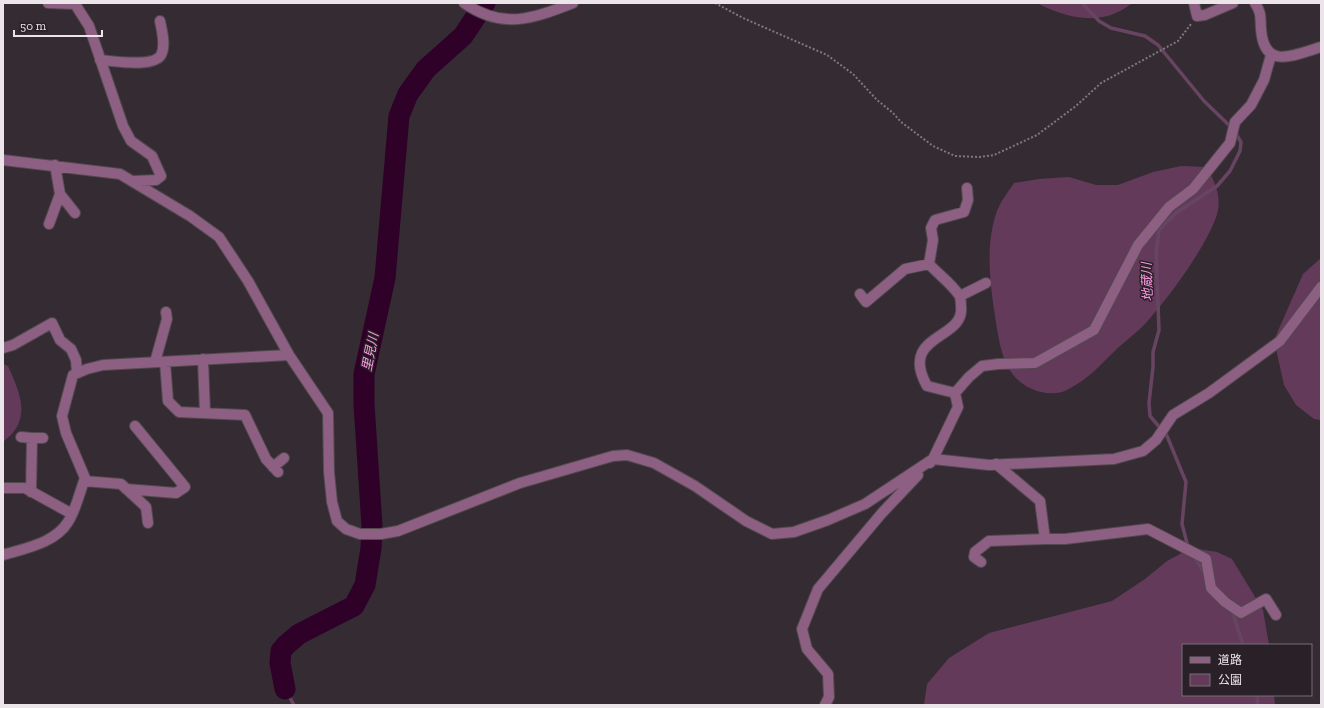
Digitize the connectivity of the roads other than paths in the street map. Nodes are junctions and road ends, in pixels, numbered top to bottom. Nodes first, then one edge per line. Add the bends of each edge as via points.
1 (48, 3) edge
2 (464, 3) edge
3 (573, 3) edge
4 (1194, 3) edge
5 (1233, 3) edge
6 (1255, 3) edge
7 (160, 21) dead end
8 (1321, 47) edge
9 (1271, 55) junction
10 (100, 60) junction
11 (3, 160) edge
12 (55, 165) junction
13 (134, 181) junction
14 (967, 188) dead end
15 (60, 194) junction
16 (75, 213) dead end
17 (50, 224) dead end
18 (929, 264) junction
19 (986, 283) dead end
20 (1321, 287) edge
21 (860, 294) dead end
22 (960, 296) junction
23 (166, 312) dead end
24 (3, 348) edge
25 (289, 354) junction
26 (203, 359) junction
27 (160, 362) junction
28 (76, 374) junction
29 (955, 393) junction
30 (205, 413) junction
31 (135, 426) dead end
32 (21, 437) dead end
33 (32, 438) junction
34 (43, 438) dead end
35 (284, 458) dead end
36 (933, 459) junction
37 (996, 464) junction
38 (84, 481) junction
39 (3, 488) edge
40 (126, 488) junction
41 (31, 492) junction
42 (72, 514) junction
43 (148, 523) dead end
44 (1046, 539) junction
45 (3, 555) edge
46 (981, 562) dead end
47 (1276, 615) dead end
48 (825, 705) edge

1 - 10 street via 75,4 89,26
2 - 3 street via 481,14 501,19 522,20
4 - 5 street via 1197,16
6 - 9 street via 1261,13 1262,44
7 - 10 street via 163,37 162,54 158,58 139,64
8 - 9 street via 1282,58
9 - 29 street via 1264,80 1250,105 1235,122 1230,143 1193,189 1169,207 1138,245 1094,330 1035,363 982,366
10 - 13 street via 123,126 131,141 152,156 161,176 156,180
11 - 12 street
12 - 13 street via 120,174
12 - 15 street
13 - 25 street via 219,237 248,281
14 - 18 street via 968,200 964,212 935,220 931,228 933,240
15 - 16 street
15 - 17 street
18 - 21 street via 905,270 866,302
18 - 22 street
19 - 22 street
20 - 37 street via 1280,341 1209,393 1172,416 1156,440 1143,451 1114,459
22 - 29 street via 962,311 956,324 925,346 919,360 920,374 927,386
23 - 27 street
24 - 28 street via 52,323 60,340 71,349 76,360
25 - 26 street
25 - 36 street via 328,412 328,472 337,521 346,529 360,534 398,531 520,483 613,456 627,455 654,463 772,534 794,532 876,498
26 - 27 street
26 - 30 street
27 - 28 street via 103,365
27 - 30 street via 168,401 179,412
28 - 38 street via 73,375 62,416 66,432 81,465
29 - 36 street via 958,406
30 - 35 street via 245,415 266,459 276,470
31 - 40 street via 185,487 176,493
32 - 33 street
33 - 34 street
33 - 41 street
36 - 37 street
36 - 48 street via 882,513 818,589 802,629 807,648 828,674 829,697
37 - 44 street via 1040,500
38 - 40 street via 121,484
38 - 42 street
39 - 41 street via 25,488
40 - 43 street via 146,507
41 - 42 street
42 - 45 street via 58,534 36,545
44 - 46 street via 989,541 975,552 974,557
44 - 47 street via 1148,529 1206,559 1211,588 1224,602 1241,613 1266,600

